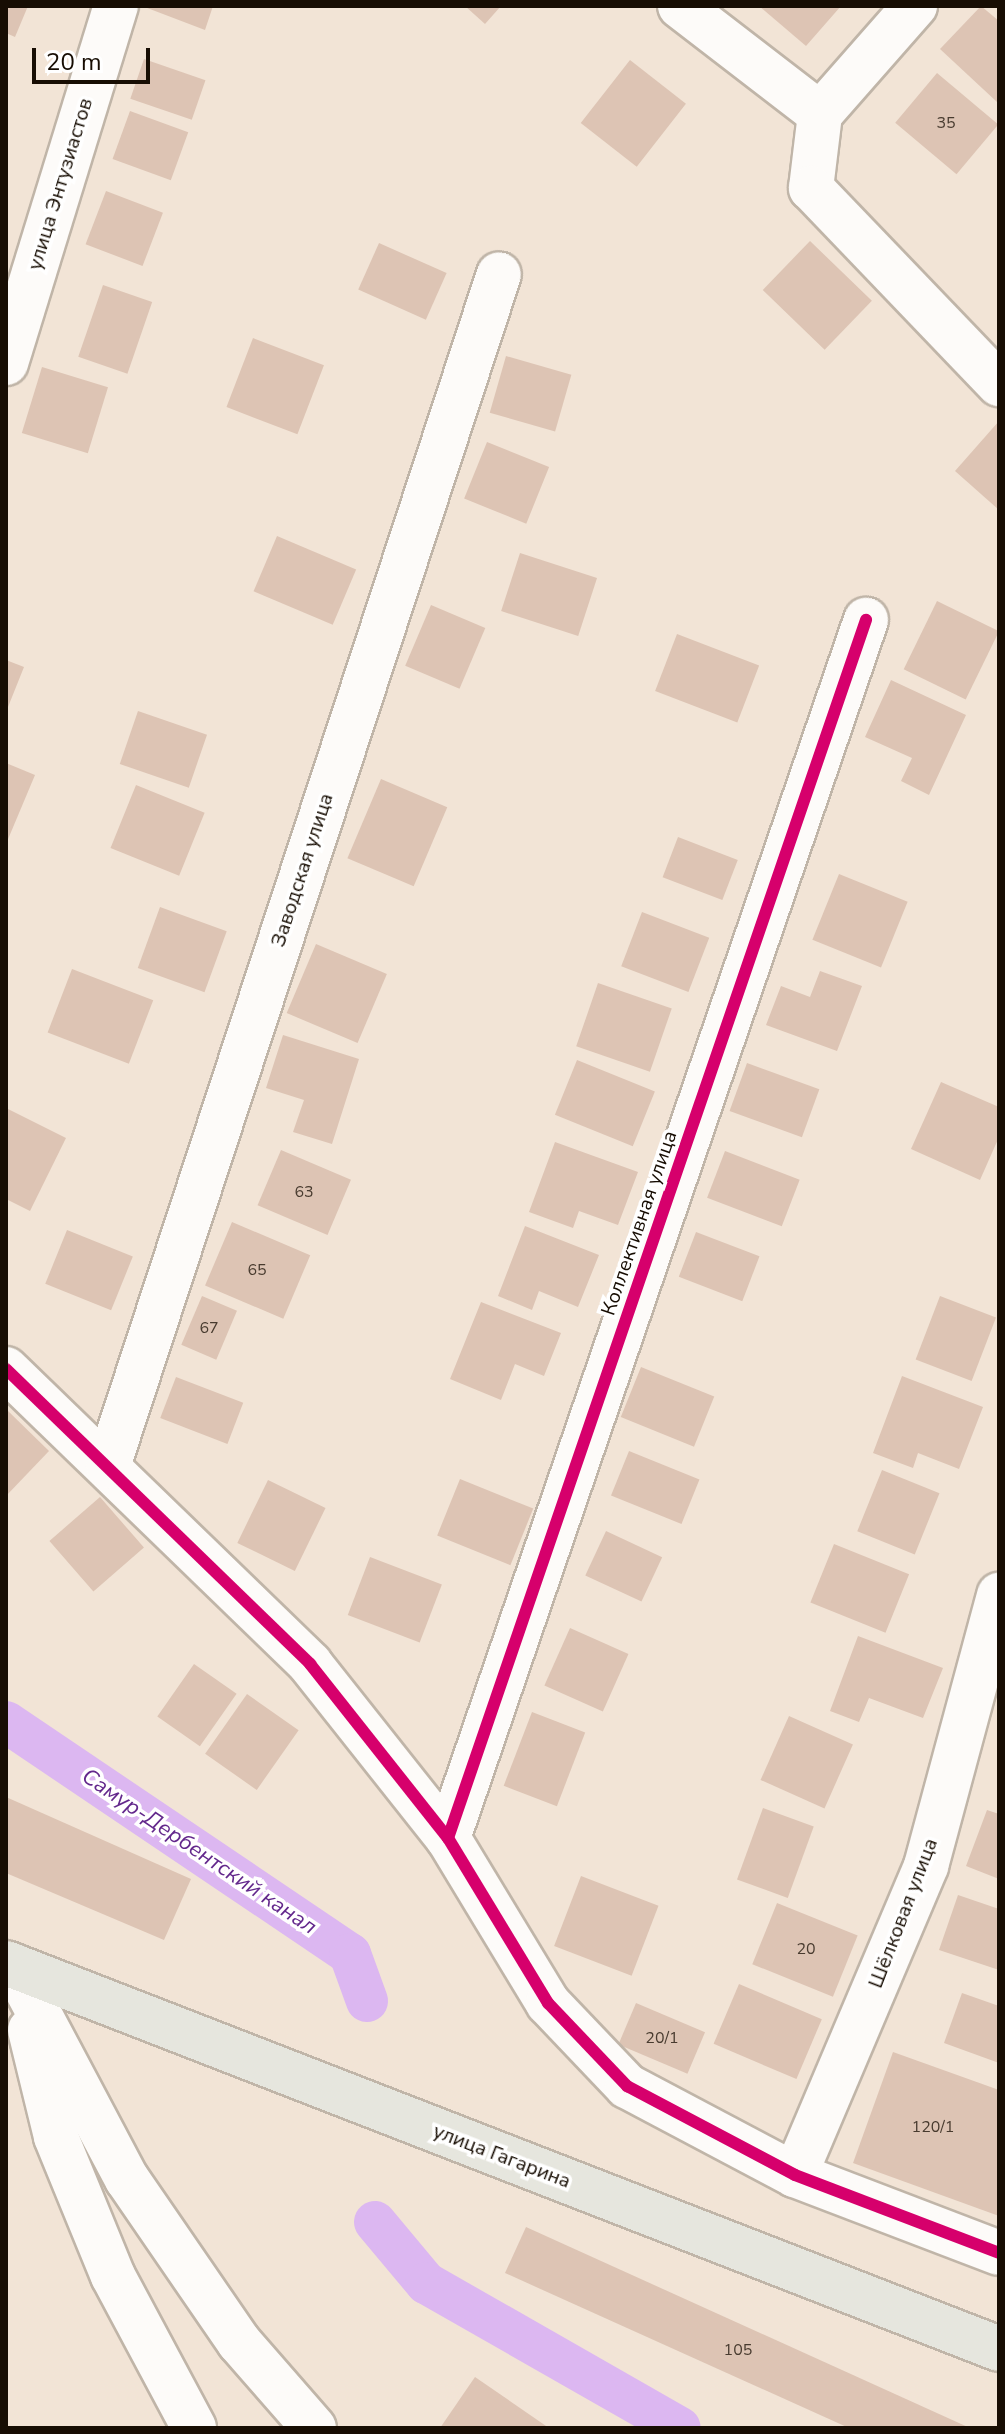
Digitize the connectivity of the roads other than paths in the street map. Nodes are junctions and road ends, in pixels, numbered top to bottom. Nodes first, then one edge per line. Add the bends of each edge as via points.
1 (116, 6) edge
2 (680, 6) edge
3 (915, 6) edge
4 (820, 114) junction
5 (499, 274) dead end
6 (6, 363) edge
7 (999, 384) edge
8 (866, 620) dead end
9 (6, 1369) edge
10 (108, 1466) junction
11 (999, 1595) edge
12 (448, 1838) junction
13 (10, 1964) edge
14 (795, 2175) junction
15 (999, 2253) edge
16 (999, 2349) edge
17 (194, 2428) edge
18 (314, 2428) edge

1 - 6 street, улица Энтузиастов
2 - 4 street
3 - 4 street
4 - 7 street via 811,188
5 - 10 street, Заводская улица
8 - 12 street, Коллективная улица
9 - 10 street
10 - 12 street via 310,1664
11 - 14 street, Шёлковая улица via 926,1866
12 - 14 street via 548,2003 627,2086
13 - 16 main road, улица Гагарина
13 - 17 street via 56,2137 113,2276
13 - 18 street via 127,2179 239,2342
14 - 15 street

